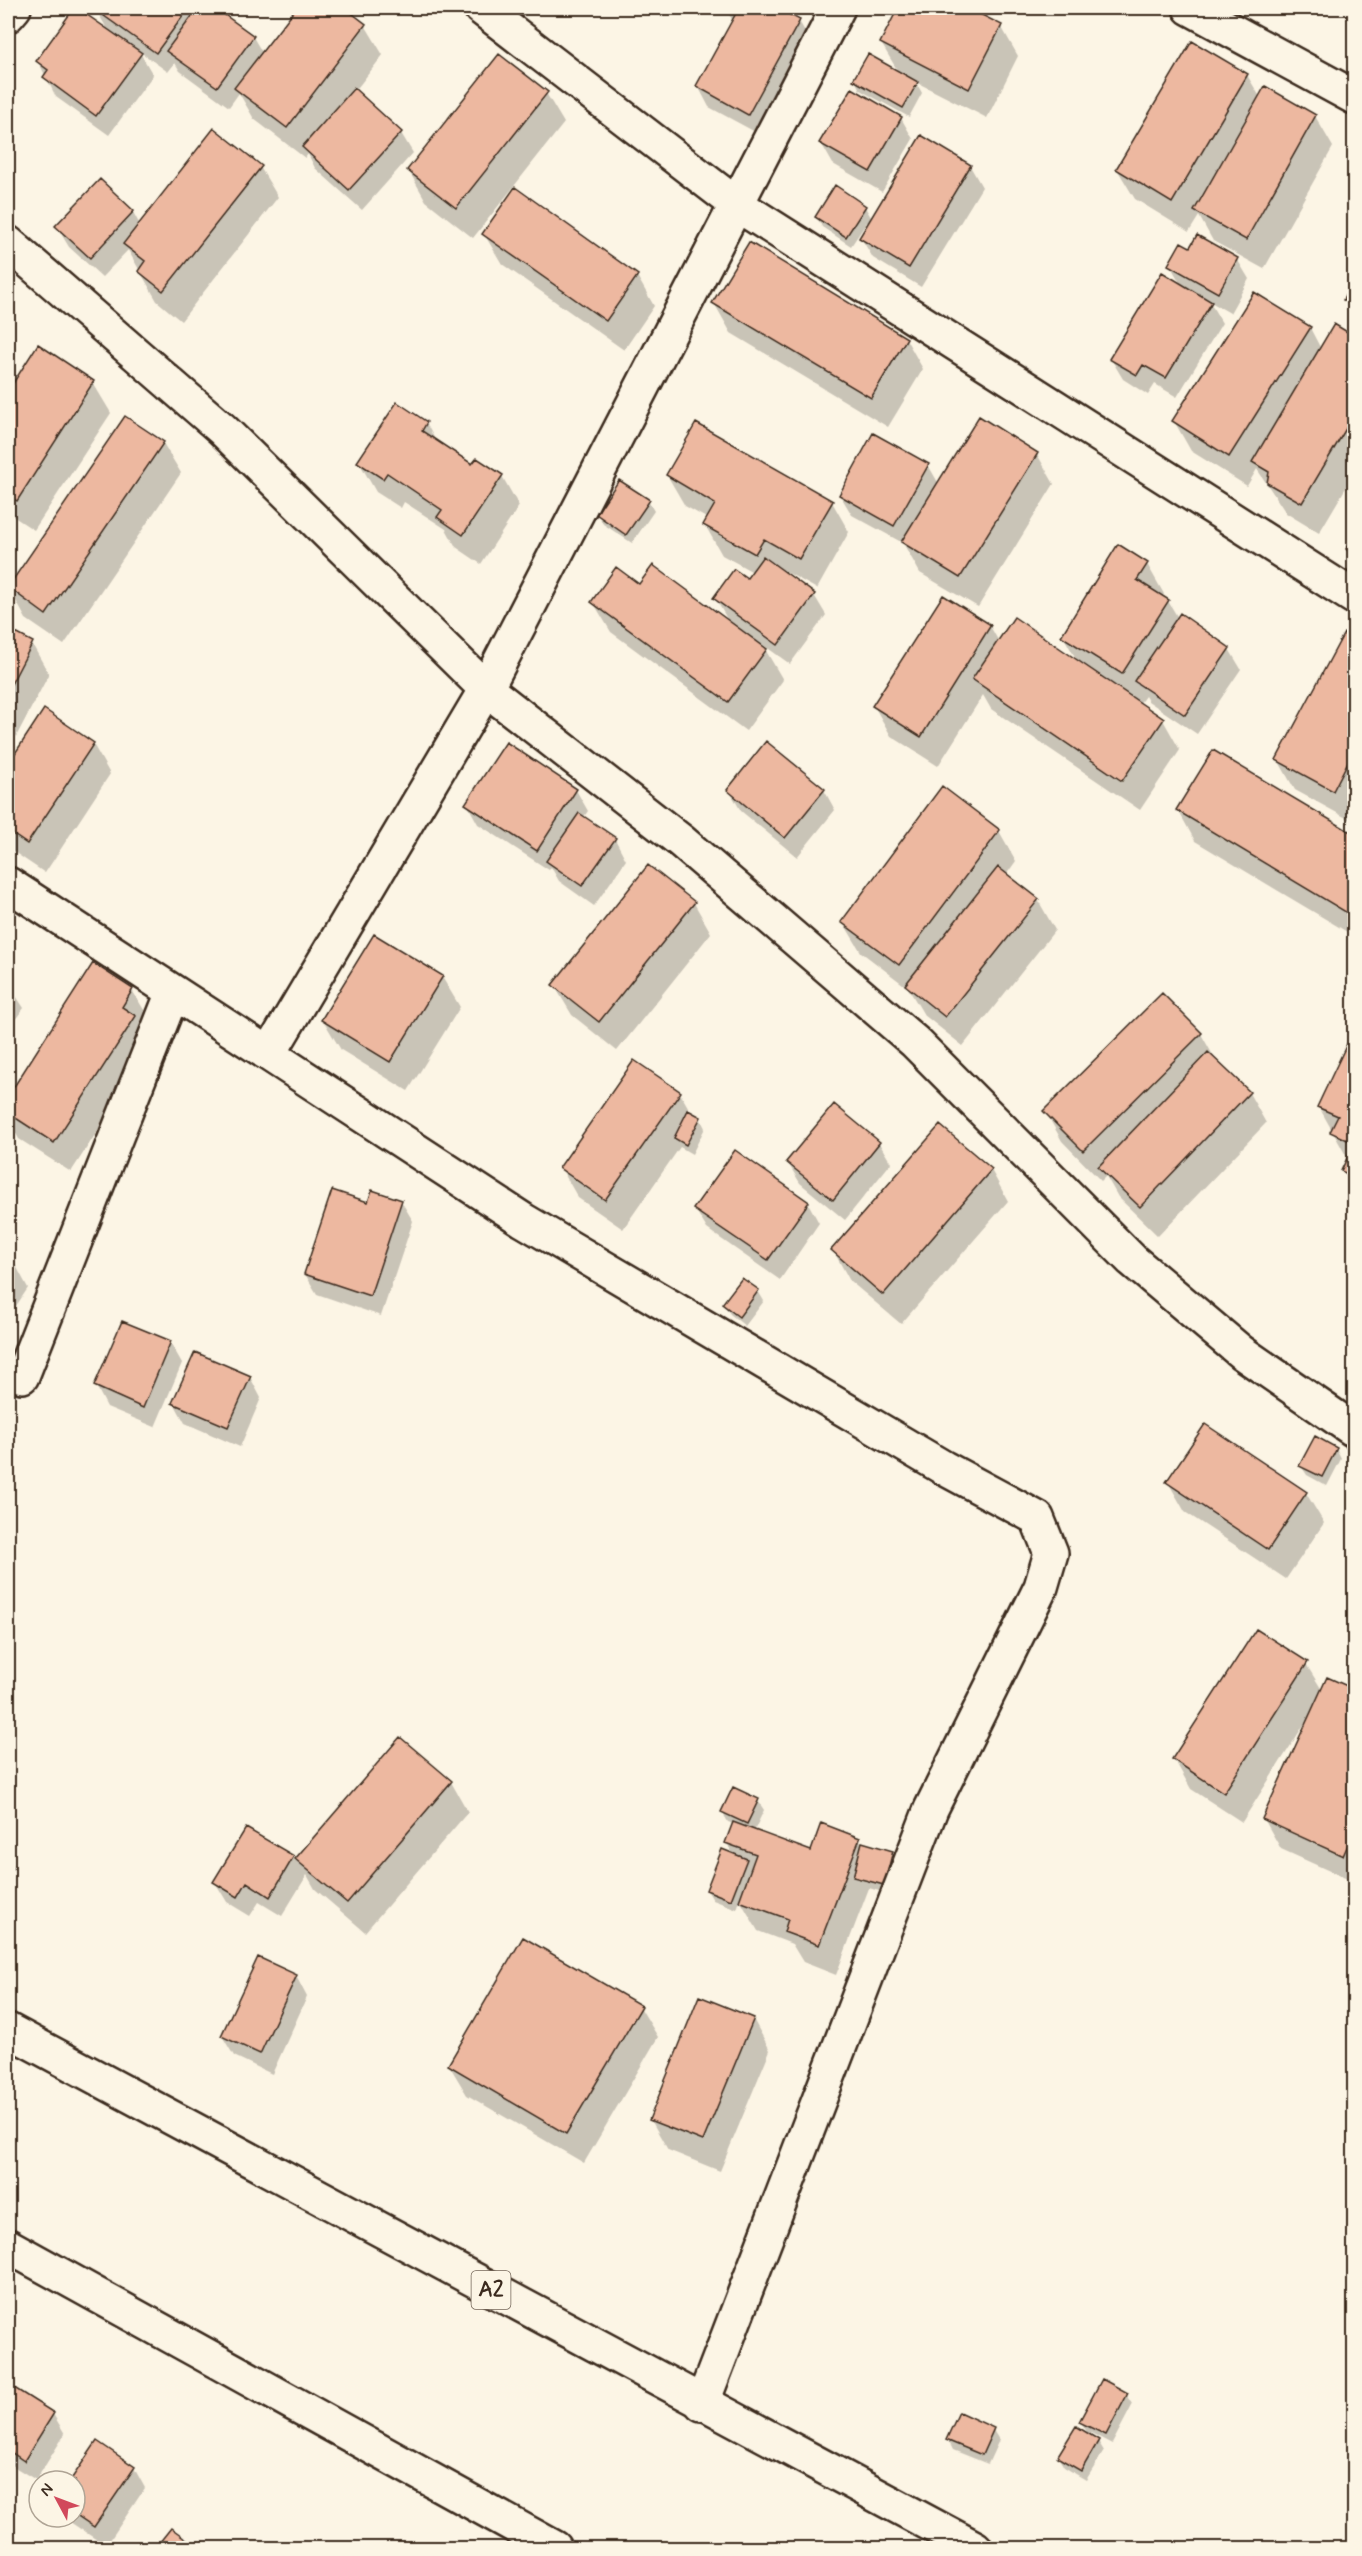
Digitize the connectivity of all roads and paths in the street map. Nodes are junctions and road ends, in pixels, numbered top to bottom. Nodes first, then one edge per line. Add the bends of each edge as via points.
1 (14, 8) edge
2 (481, 8) edge
3 (838, 8) edge
4 (1190, 8) edge
5 (8, 15) edge
6 (1354, 97) edge
7 (736, 204) junction
8 (8, 243) edge
9 (1354, 597) edge
10 (486, 689) junction
11 (8, 884) edge
12 (173, 992) junction
13 (269, 1054) junction
14 (22, 1376) dead end
15 (1352, 1422) edge
16 (8, 2030) edge
17 (8, 2246) edge
18 (702, 2404) junction
19 (555, 2548) edge
20 (975, 2548) edge

1 - 5 main road
2 - 7 main road
3 - 7 main road
4 - 6 main road
7 - 9 main road
7 - 10 main road
8 - 10 main road via 222,429
10 - 13 main road
10 - 15 main road via 681,841 915,1042 1132,1260 1241,1352
11 - 12 main road
12 - 13 main road
12 - 14 main road
13 - 18 main road via 523,1220 944,1468 1037,1518 1051,1553 1041,1587 931,1809
16 - 18 main road, A2
17 - 19 main road
18 - 20 main road, A2

